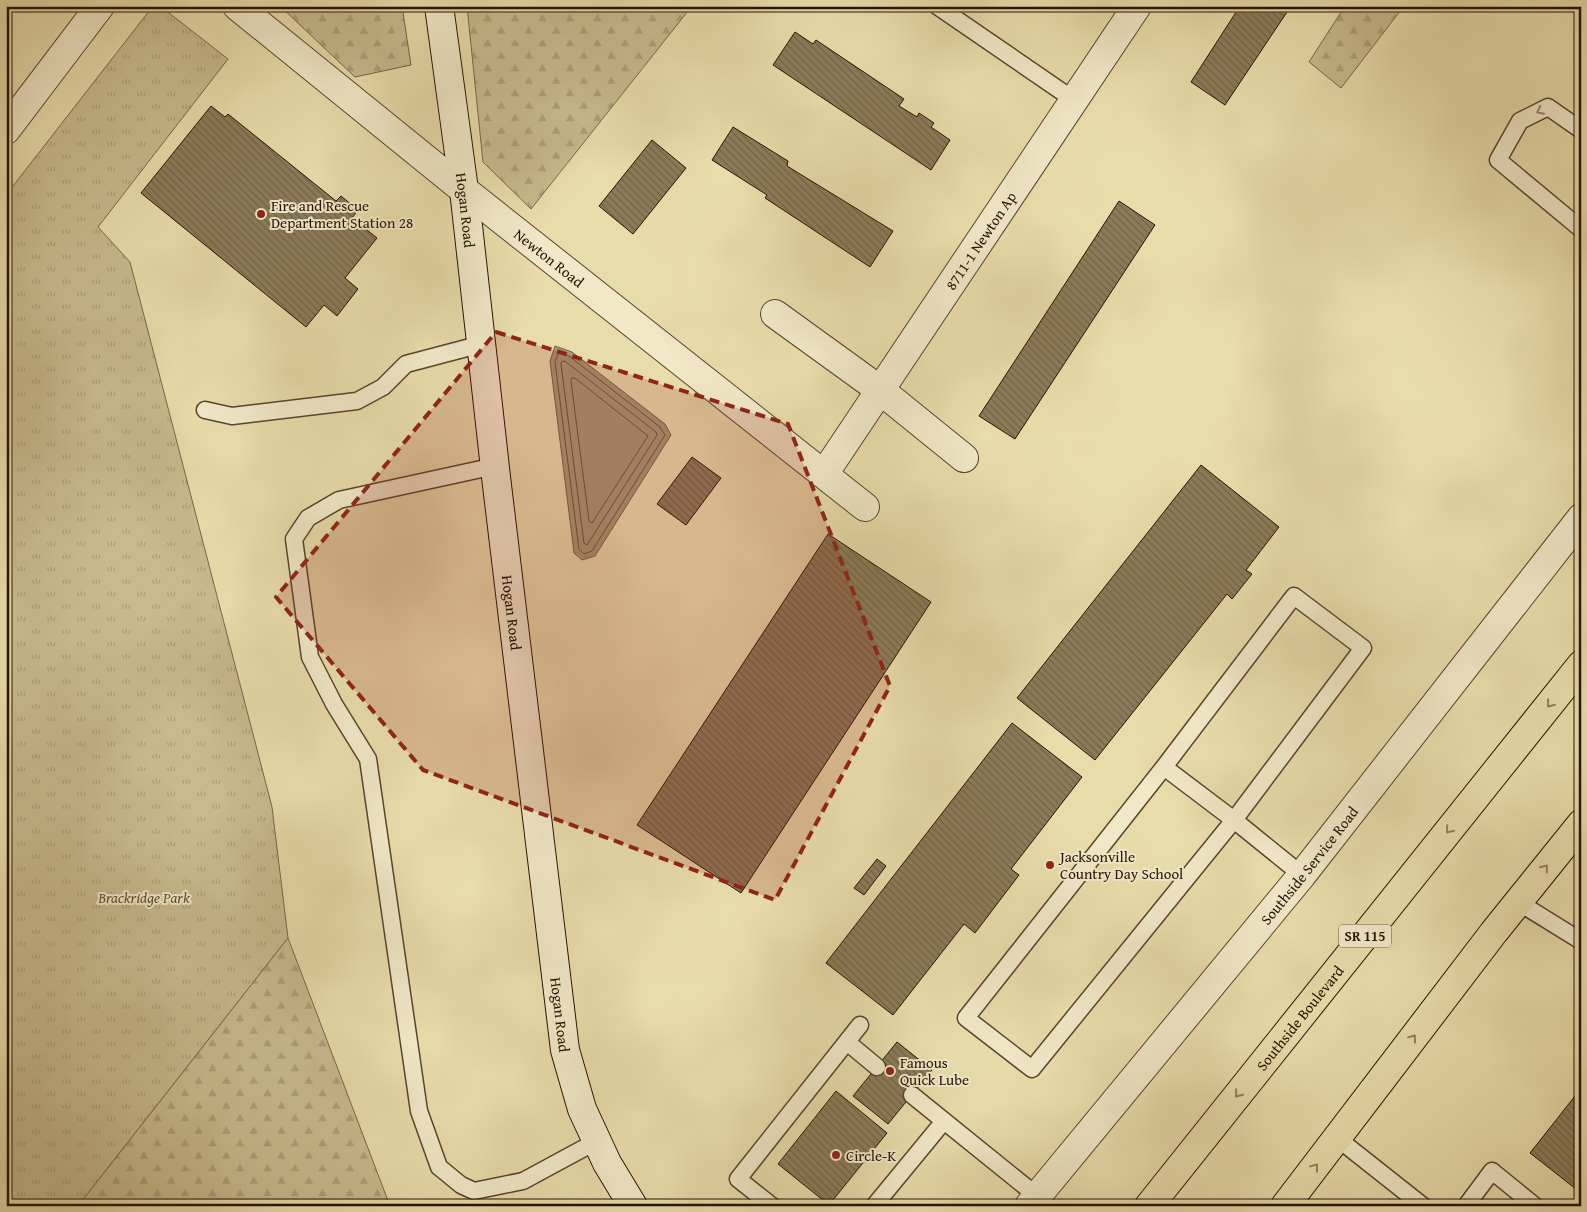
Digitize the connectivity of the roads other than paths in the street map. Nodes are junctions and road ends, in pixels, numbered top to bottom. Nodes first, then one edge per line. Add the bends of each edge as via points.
1 (100, 6) edge
2 (237, 6) edge
3 (439, 6) edge
4 (937, 6) edge
5 (1137, 6) edge
6 (1074, 100) junction
7 (6, 130) edge
8 (1581, 130) edge
9 (464, 190) junction
10 (1581, 229) edge
11 (775, 314) dead end
12 (482, 344) junction
13 (880, 390) junction
14 (205, 410) dead end
15 (964, 458) dead end
16 (495, 466) junction
17 (824, 474) junction
18 (865, 507) dead end
19 (1581, 518) edge
20 (1581, 665) edge
21 (1164, 767) junction
22 (1234, 820) junction
23 (1581, 824) edge
24 (1302, 875) junction
25 (1518, 902) junction
26 (1581, 941) edge
27 (860, 1025) dead end
28 (846, 1042) junction
29 (877, 1067) dead end
30 (912, 1095) dead end
31 (944, 1121) junction
32 (1337, 1138) junction
33 (597, 1141) junction
34 (1033, 1201) edge
35 (1419, 1205) edge
36 (633, 1206) edge
37 (772, 1206) edge
38 (874, 1206) edge
39 (1149, 1206) edge
40 (1285, 1206) edge
41 (1466, 1206) edge
42 (1535, 1206) edge

1 - 7 street
2 - 9 street, Newton Road
3 - 9 street, Hogan Road
4 - 6 lane
5 - 6 street, 8711-1 Newton Ap
6 - 13 street, 8711-1 Newton Ap
8 -> 10 lane via 1548,107 1520,121 1498,160
9 - 12 street, Hogan Road
9 - 17 street, Newton Road
11 - 13 street
12 - 14 lane via 406,364 383,387 357,401 232,416
12 - 16 street, Hogan Road
13 - 15 street
13 - 17 street, 8711-1 Newton Ap
16 - 33 street, Hogan Road via 565,1050 582,1109
16 - 33 lane via 338,500 308,518 294,539 310,657 334,704 368,758 419,1111 439,1167 474,1191 523,1181
17 - 18 street, Newton Road
19 - 24 street, Southside Service Road
20 -> 39 highway, Southside Boulevard / SR 115
21 - 22 lane
21 - 22 lane via 1294,596 1363,648
21 - 22 lane via 966,1018 1032,1069
22 - 24 lane
25 -> 23 highway
24 - 34 street, Southside Service Road
25 - 26 lane
32 -> 25 highway
27 - 28 lane
28 - 29 lane
28 - 37 lane via 738,1179
30 - 31 lane
31 - 34 lane
31 - 38 lane
32 - 35 lane
40 -> 32 highway
33 - 36 street, Hogan Road
41 - 42 lane via 1492,1171

